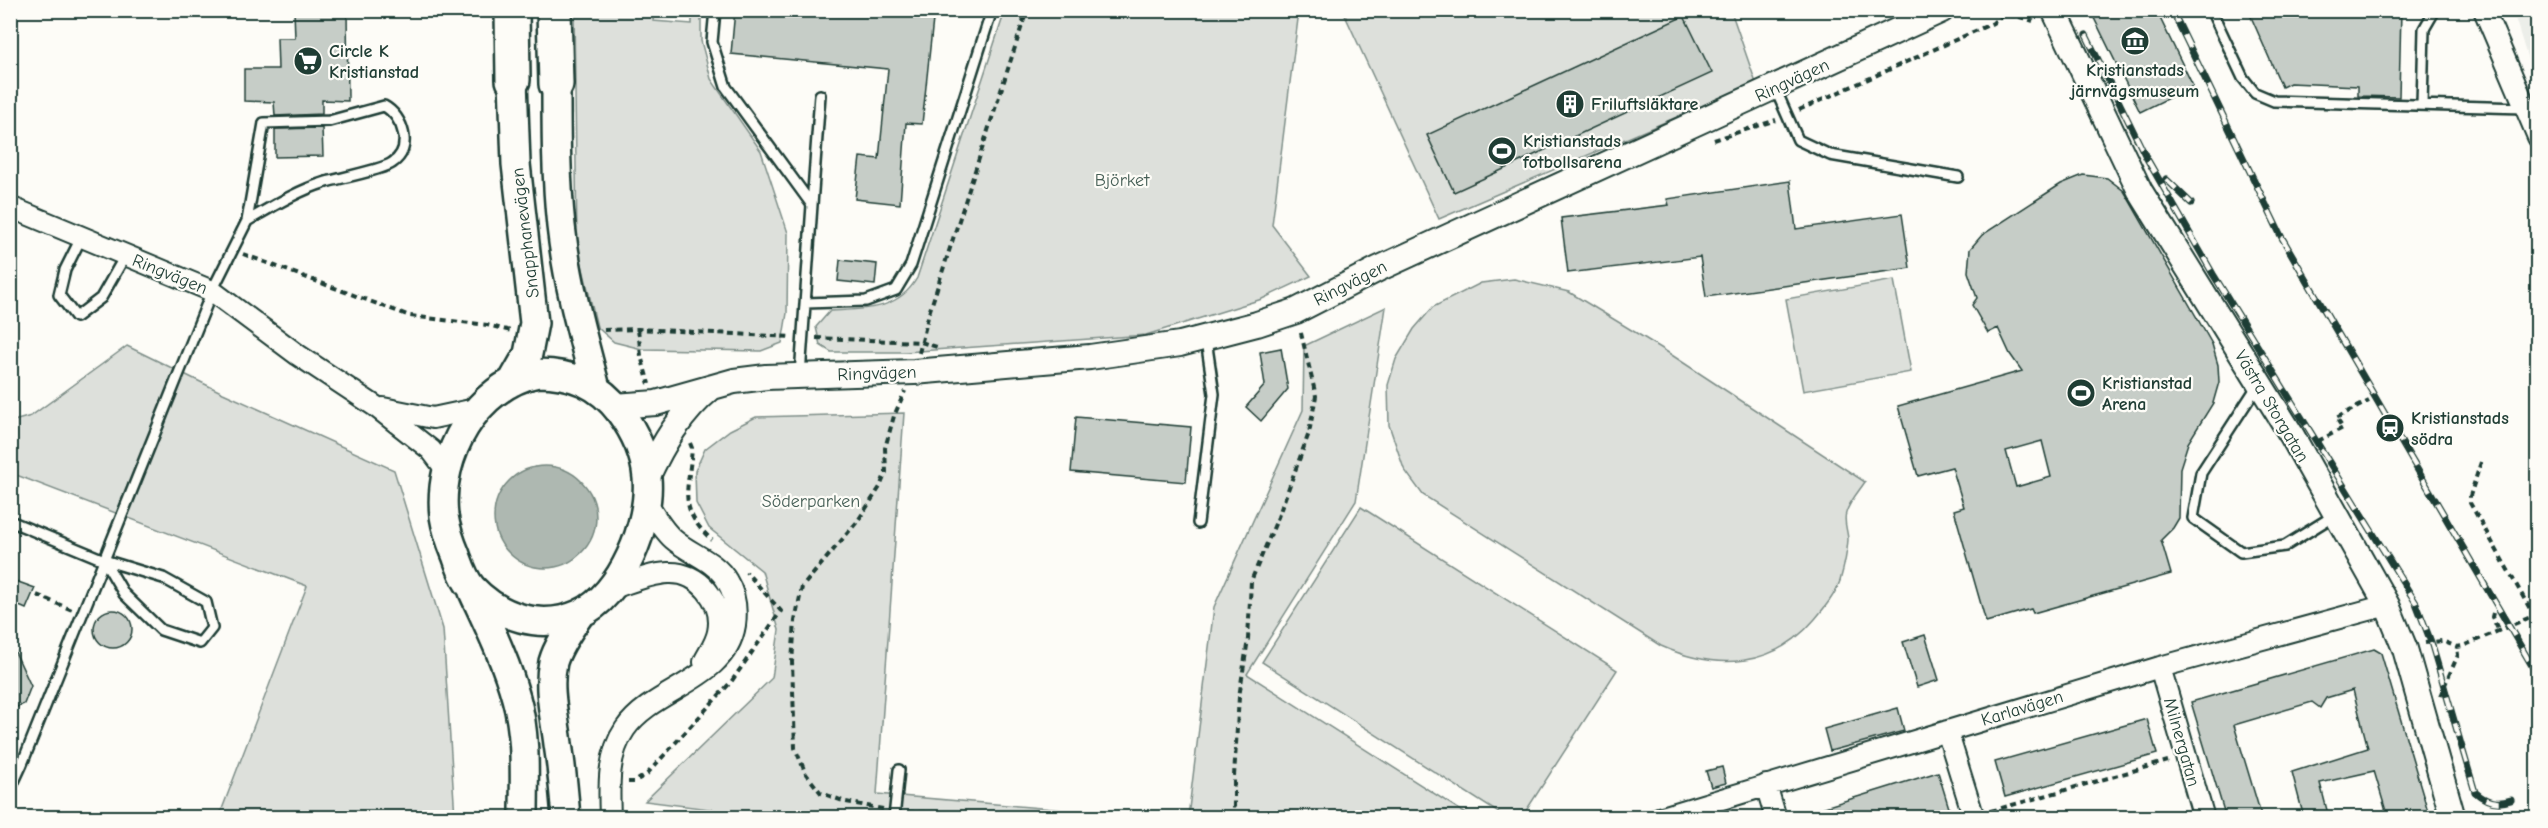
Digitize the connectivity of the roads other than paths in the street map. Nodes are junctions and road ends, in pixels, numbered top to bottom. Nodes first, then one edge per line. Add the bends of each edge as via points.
1 (512, 10) edge
2 (554, 10) edge
3 (715, 10) edge
4 (992, 10) edge
5 (1942, 10) edge
6 (2211, 10) edge
7 (2435, 10) edge
8 (2484, 10) edge
9 (2044, 16) edge
10 (513, 80) joint
11 (556, 84) joint
12 (1775, 88) junction
13 (820, 95) dead end
14 (2422, 105) junction
15 (2524, 108) junction
16 (2538, 137) edge
17 (1958, 177) dead end
18 (812, 205) junction
19 (10, 207) edge
20 (247, 221) junction
21 (82, 236) junction
22 (125, 256) junction
23 (212, 291) junction
24 (806, 303) junction
25 (1206, 337) junction
26 (800, 375) junction
27 (512, 382) junction
28 (2259, 383) junction
29 (712, 387) junction
30 (606, 397) junction
31 (375, 406) junction
32 (480, 408) junction
33 (447, 471) junction
34 (647, 490) junction
35 (2336, 515) junction
36 (10, 521) edge
37 (1198, 523) dead end
38 (104, 560) junction
39 (470, 586) junction
40 (610, 589) junction
41 (2387, 604) junction
42 (580, 614) junction
43 (2160, 667) junction
44 (697, 675) junction
45 (1947, 731) junction
46 (10, 759) edge
47 (22, 764) junction
48 (899, 770) dead end
49 (1766, 785) junction
50 (10, 789) edge
51 (1974, 817) edge
52 (524, 818) edge
53 (566, 818) edge
54 (610, 818) edge
55 (894, 818) edge
56 (1659, 818) edge
57 (1776, 818) edge
58 (2204, 818) edge
59 (2453, 818) edge

1 - 10 highway
2 - 11 highway
3 - 18 lane via 712,42 726,87
4 - 24 lane via 911,265 896,290 866,301
5 - 12 street, Ringvägen
6 - 14 lane via 2243,78 2255,93 2274,101
7 - 14 lane via 2424,29
8 - 15 street
9 - 28 street, Västra Storgatan via 2140,190
10 - 27 main road, Snapphanevägen via 516,164 534,323 528,354
11 - 30 main road, Snapphanevägen via 561,228 575,307
12 - 17 lane via 1798,140 1830,155
12 - 25 street, Ringvägen via 1378,269 1303,322 1257,324
13 - 18 lane
14 - 15 lane
15 - 16 street
18 - 24 lane
19 - 21 street, Ringvägen
20 - 20 lane via 264,123 329,121 384,106 392,110 399,120 404,142 392,163 295,194
20 - 23 lane
21 - 22 street, Ringvägen
21 - 22 lane via 65,270 59,294 76,317 101,298
22 - 23 street, Ringvägen
23 - 31 street, Ringvägen
23 - 38 lane
24 - 26 lane
25 - 26 street, Ringvägen via 1090,357 914,372
25 - 37 lane via 1214,394
26 - 29 street, Ringvägen
27 - 30 main road via 526,375 566,374
27 - 32 main road
28 - 35 street, Västra Storgatan
28 - 35 lane via 2201,473 2193,518 2241,552 2285,546
29 - 30 street, Ringvägen via 656,403
29 - 34 street via 663,444
30 - 34 main road via 633,433 644,459
31 - 32 street, Ringvägen via 433,417
31 - 33 street, Ringvägen via 431,450
32 - 33 main road via 456,443
33 - 39 main road via 444,516
34 - 40 main road via 644,520 634,547
34 - 44 street via 673,539 723,574 732,592 736,617 728,646 719,659
35 - 41 street, Västra Storgatan
36 - 38 lane
38 - 38 lane via 163,578 206,602 212,628 200,643 160,630 124,594
38 - 47 lane
39 - 42 main road via 513,617 544,621
39 - 52 main road via 517,700 523,741
40 - 42 main road
40 - 44 street via 670,573 691,576 702,584 715,604 719,631
41 - 43 street, Karlavägen
41 - 59 street, Västra Storgatan
42 - 53 main road via 560,647 551,676
43 - 45 street, Karlavägen
43 - 58 street, Milnergatan
44 - 54 street via 650,704 624,730 609,776
45 - 49 street, Karlavägen
45 - 51 street
46 - 47 lane
47 - 50 lane
48 - 55 lane
49 - 56 street, Karlavägen
49 - 57 street

